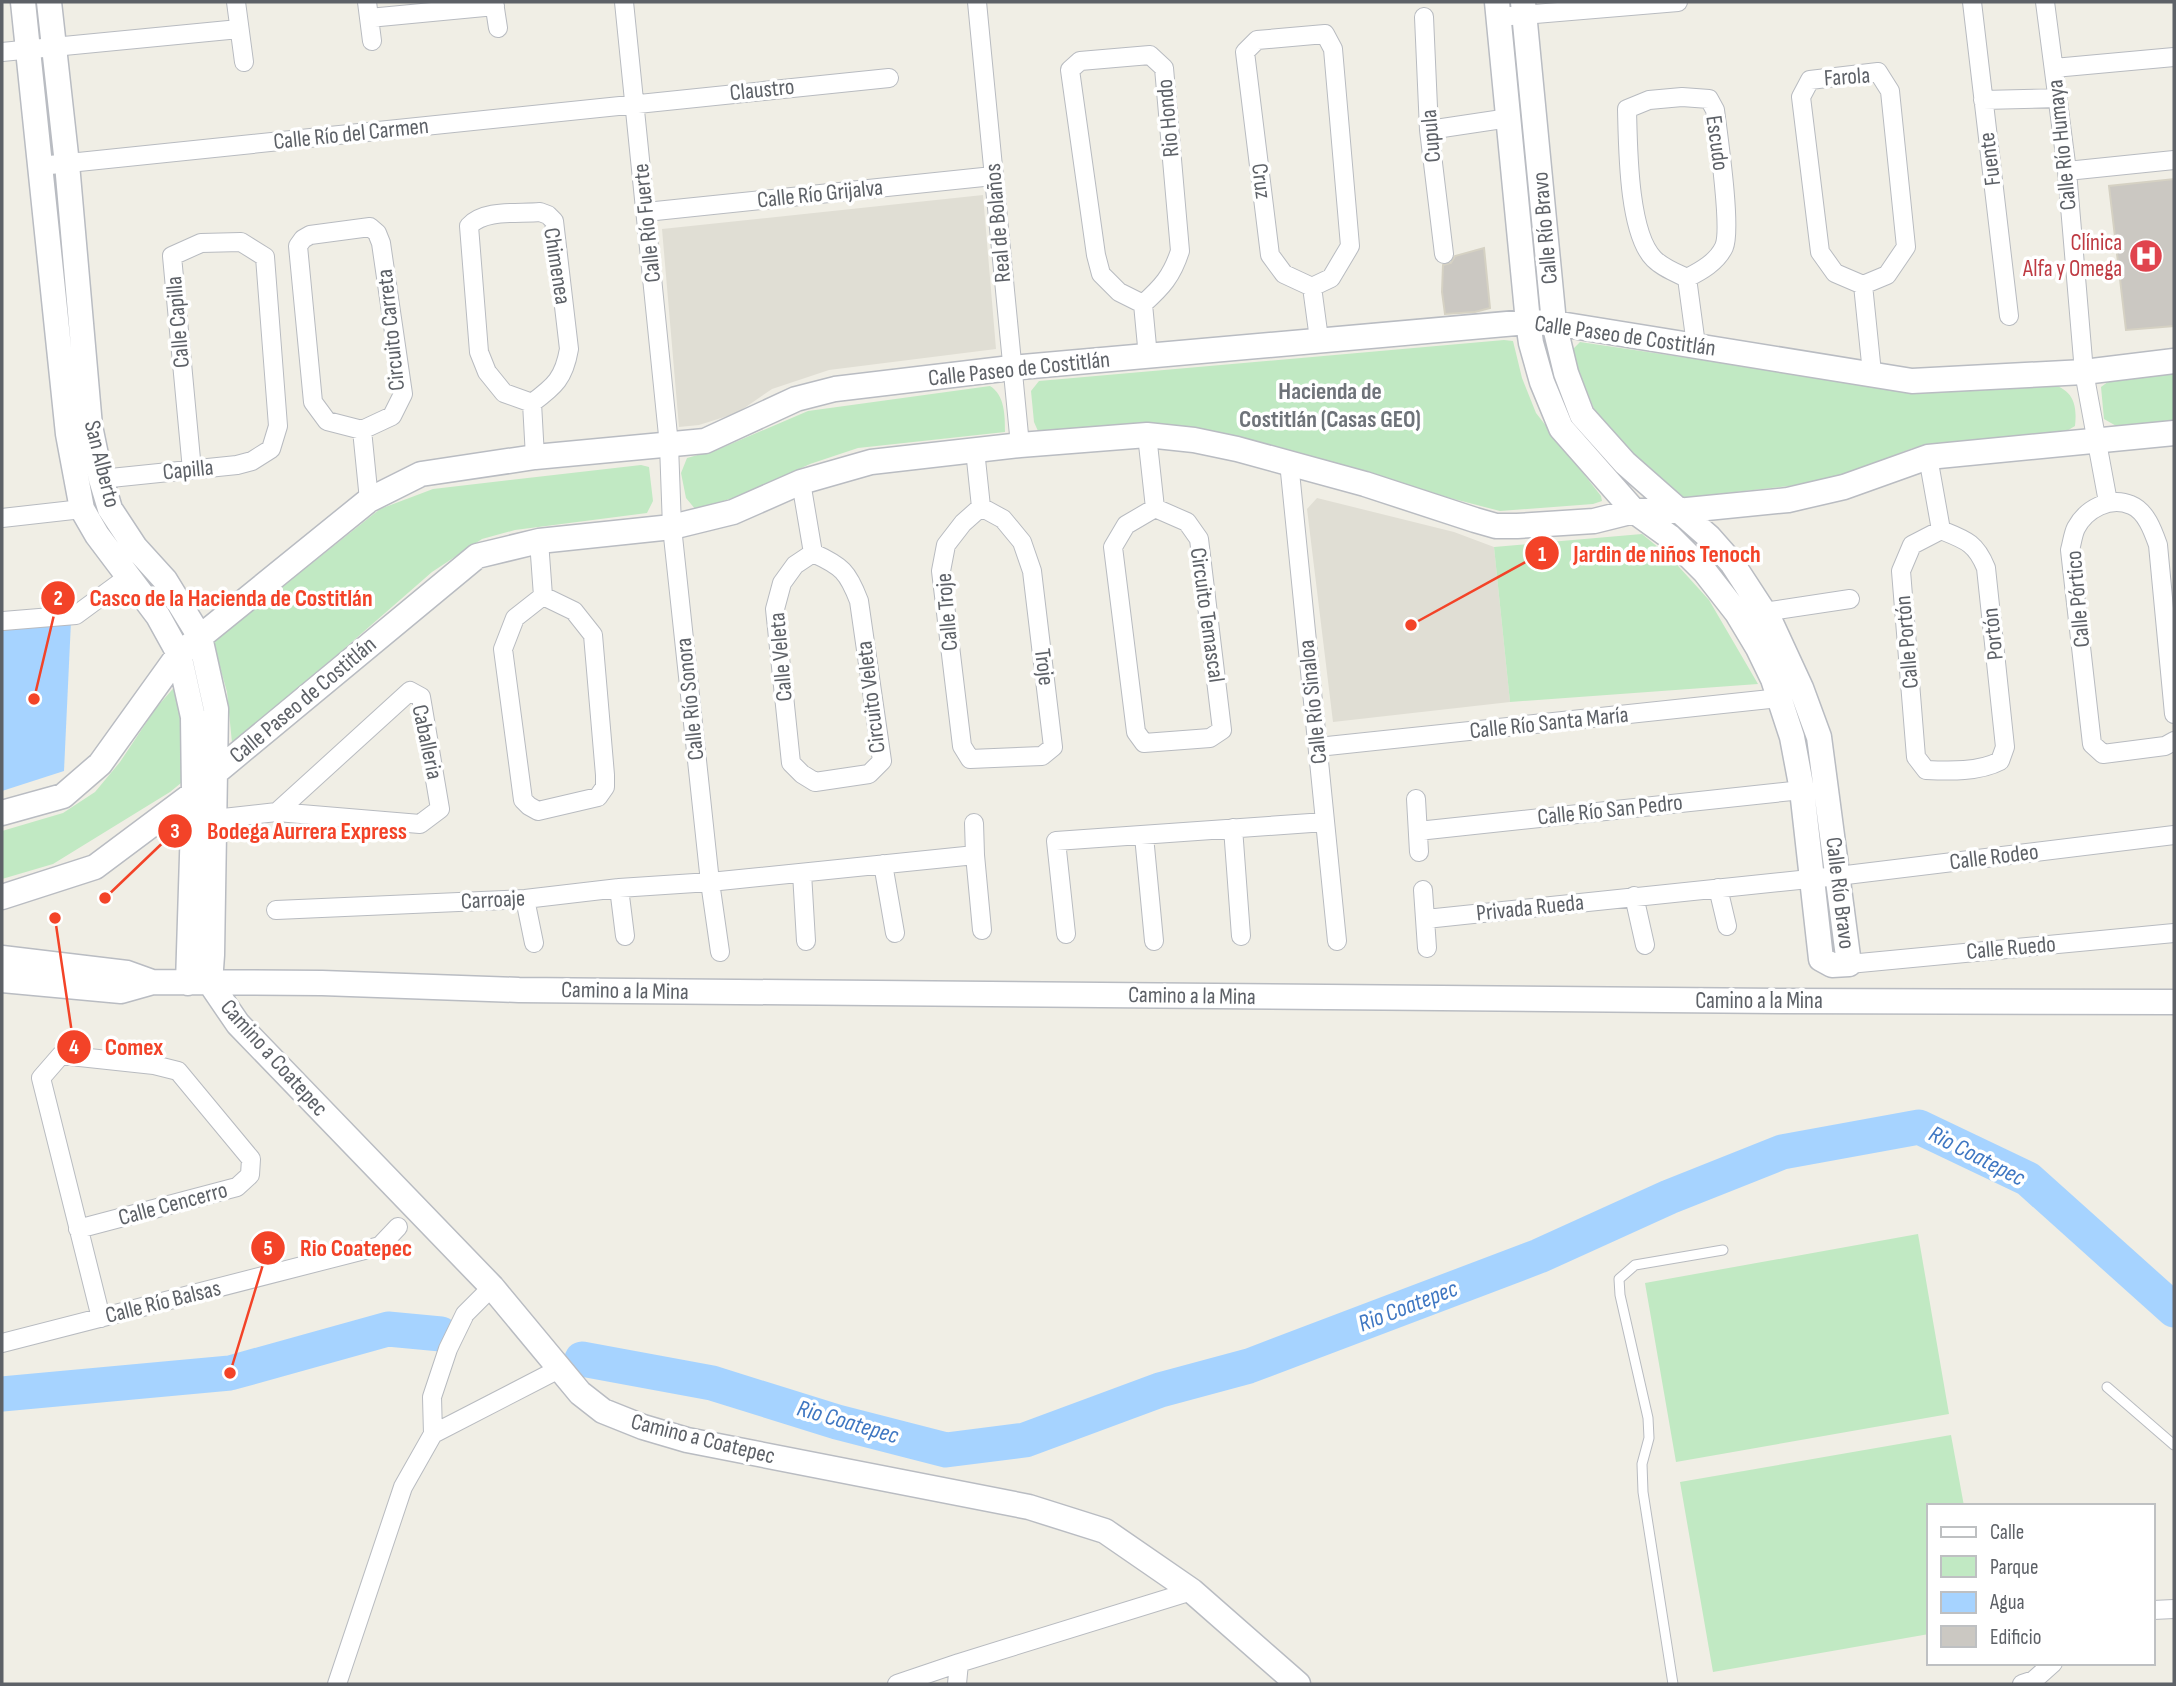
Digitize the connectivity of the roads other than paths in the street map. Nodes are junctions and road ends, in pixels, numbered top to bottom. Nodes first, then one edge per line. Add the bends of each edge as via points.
1 (23, 2) edge
2 (49, 2) edge
3 (236, 2) edge
4 (624, 2) edge
5 (977, 2) edge
6 (1678, 2) edge
7 (1972, 2) edge
8 (2045, 2) edge
9 (495, 4) edge
10 (1498, 9) edge
11 (1524, 9) edge
12 (368, 10) edge
13 (1424, 17) dead end
14 (498, 28) dead end
15 (239, 29) junction
16 (372, 41) dead end
17 (54, 46) junction
18 (27, 49) junction
19 (2, 52) edge
20 (2174, 57) edge
21 (244, 62) dead end
22 (2054, 68) junction
23 (889, 78) dead end
24 (2057, 98) junction
25 (1983, 100) junction
26 (635, 103) junction
27 (1509, 118) junction
28 (1429, 130) junction
29 (2174, 160) edge
30 (67, 164) junction
31 (40, 166) junction
32 (2067, 171) junction
33 (993, 176) junction
34 (646, 212) junction
35 (1444, 254) dead end
36 (1687, 278) junction
37 (1863, 285) junction
38 (1312, 287) junction
39 (1143, 304) junction
40 (2009, 316) dead end
41 (1528, 321) junction
42 (1554, 323) junction
43 (1319, 339) junction
44 (1696, 345) junction
45 (1147, 357) junction
46 (2174, 361) edge
47 (1012, 368) junction
48 (2084, 372) junction
49 (1872, 373) junction
50 (532, 403) junction
51 (362, 430) junction
52 (2174, 433) edge
53 (1147, 435) junction
54 (2096, 442) junction
55 (669, 445) junction
56 (1020, 445) junction
57 (271, 449) joint
58 (975, 450) junction
59 (535, 457) junction
60 (1928, 457) junction
61 (1289, 462) junction
62 (192, 470) junction
63 (101, 479) junction
64 (801, 482) junction
65 (369, 500) junction
66 (2108, 502) junction
67 (981, 507) junction
68 (1155, 508) junction
69 (82, 509) junction
70 (1677, 510) junction
71 (1634, 511) junction
72 (2, 518) edge
73 (671, 527) junction
74 (1941, 530) junction
75 (539, 541) junction
76 (813, 554) junction
77 (129, 576) junction
78 (544, 596) junction
79 (1850, 599) dead end
80 (1764, 612) junction
81 (3, 621) edge
82 (200, 637) junction
83 (179, 654) junction
84 (1780, 698) junction
85 (2174, 714) edge
86 (2174, 741) edge
87 (962, 746) joint
88 (1318, 747) junction
89 (2000, 761) joint
90 (792, 763) joint
91 (215, 773) junction
92 (1802, 790) junction
93 (194, 793) junction
94 (1416, 799) dead end
95 (277, 812) junction
96 (2, 813) edge
97 (214, 819) junction
98 (1325, 821) junction
99 (974, 823) dead end
100 (1233, 828) junction
101 (1418, 831) junction
102 (2174, 835) edge
103 (1144, 836) junction
104 (1419, 852) dead end
105 (975, 855) junction
106 (883, 864) junction
107 (802, 873) junction
108 (1838, 876) junction
109 (1813, 877) junction
110 (710, 883) junction
111 (619, 888) junction
112 (1718, 888) junction
113 (1423, 890) dead end
114 (1634, 896) junction
115 (2, 897) edge
116 (525, 900) junction
117 (276, 910) dead end
118 (1426, 919) junction
119 (1727, 926) dead end
120 (982, 930) dead end
121 (895, 933) dead end
122 (2174, 933) edge
123 (1066, 934) dead end
124 (625, 936) dead end
125 (1241, 936) dead end
126 (806, 941) dead end
127 (1154, 941) dead end
128 (1337, 941) dead end
129 (534, 943) dead end
130 (1645, 945) dead end
131 (1427, 948) dead end
132 (720, 951) dead end
133 (2, 958) edge
134 (1849, 964) junction
135 (2, 980) edge
136 (153, 982) junction
137 (199, 983) junction
138 (2174, 1002) edge
139 (398, 1227) dead end
140 (78, 1229) junction
141 (1723, 1250) dead end
142 (492, 1287) junction
143 (100, 1318) junction
144 (2, 1343) edge
145 (559, 1369) junction
146 (2107, 1387) dead end
147 (433, 1434) junction
148 (2174, 1445) edge
149 (1192, 1591) junction
150 (2174, 1609) edge
151 (2155, 1610) edge
152 (960, 1664) junction
153 (2051, 1665) edge
154 (337, 1684) edge
155 (897, 1684) edge
156 (957, 1684) edge
157 (1298, 1684) edge
158 (1673, 1684) edge
159 (2022, 1684) edge

1 - 18 street, San Alberto
2 - 17 street, San Alberto
3 - 15 street
4 - 26 street, Calle Río Fuerte
5 - 33 street, Real de Bolaños
6 - 11 street
7 - 25 street, Fuente
8 - 22 street, Calle Río Humaya
9 - 12 street
9 - 14 street
10 - 11 street
10 - 27 street, Calle Río Bravo
11 - 42 street, Calle Río Bravo
12 - 16 street
13 - 28 street, Cupula
15 - 17 street
15 - 21 street
17 - 18 street
17 - 30 street, San Alberto
18 - 19 street
18 - 31 street, San Alberto
20 - 22 street
22 - 24 street, Calle Río Humaya
23 - 26 street, Claustro
24 - 25 street
24 - 32 street, Calle Río Humaya
25 - 40 street, Fuente
26 - 30 street, Calle Río del Carmen
26 - 34 street, Calle Río Fuerte
27 - 28 street
27 - 41 street, Calle Río Bravo
28 - 35 street, Cupula
29 - 32 street
30 - 31 street, Calle Río del Carmen
30 - 63 street, San Alberto via 90,426
31 - 69 street, San Alberto via 68,434
32 - 48 street, Calle Río Humaya
33 - 34 street, Calle Río Grijalva
33 - 47 street, Real de Bolaños
34 - 55 street, Calle Río Fuerte
36 - 36 street, Escudo via 1653,258 1635,219 1627,110 1649,100 1709,99 1715,110 1727,220 1725,246 1707,268
36 - 44 street
37 - 37 street, Farola via 1835,273 1821,252 1801,97 1810,80 1878,72 1890,91 1906,247 1887,275
37 - 49 street
38 - 38 street, Cruz via 1331,278 1350,246 1333,49 1325,34 1257,40 1245,52 1270,255 1284,274
38 - 43 street
39 - 39 street, Rio Hondo via 1119,292 1101,274 1096,256 1070,70 1080,61 1150,55 1164,68 1180,251 1174,270
39 - 45 street
41 - 42 street, Calle Paseo de Costitlán
41 - 43 street, Calle Paseo de Costitlán
41 - 71 street, Calle Río Bravo via 1542,382 1561,428
42 - 44 street, Calle Paseo de Costitlán
42 - 70 street, Calle Río Bravo via 1582,415 1625,463
43 - 45 street, Calle Paseo de Costitlán
44 - 49 street, Calle Paseo de Costitlán
45 - 47 street, Calle Paseo de Costitlán
46 - 48 street, Calle Paseo de Costitlán
47 - 55 street, Calle Paseo de Costitlán via 835,389 796,399 705,441
47 - 56 street, Real de Bolaños
48 - 49 street, Calle Paseo de Costitlán via 1912,381
48 - 54 street, Calle Río Humaya
50 - 50 street, Chimenea via 503,393 478,352 469,226 485,215 540,212 554,221 569,349 565,368 553,387
50 - 59 street
51 - 51 street, Circuito Carreta via 327,421 313,402 298,246 310,235 370,227 381,243 403,394 392,416
51 - 65 street
52 - 54 street, Calle Paseo de Costitlán
53 - 56 street, Calle Paseo de Costitlán
53 - 61 street, Calle Paseo de Costitlán via 1194,440
53 - 68 street
54 - 60 street, Calle Paseo de Costitlán
54 - 66 street, Calle Río Humaya
55 - 59 street, Calle Paseo de Costitlán
55 - 73 street, Calle Río Sonora
56 - 58 street, Calle Paseo de Costitlán
57 - 62 street, Capilla via 237,465
57 - 62 street, Calle Capilla via 278,426 265,257 241,243 201,243 172,256
58 - 64 street, Calle Paseo de Costitlán via 871,462
58 - 67 street
59 - 65 street, Calle Paseo de Costitlán via 421,474
60 - 70 street, Calle Paseo de Costitlán via 1844,487 1788,500
60 - 74 street
61 - 71 street, Calle Paseo de Costitlán via 1496,526 1594,521
61 - 88 street, Calle Río Sinaloa
62 - 63 street, Capilla
63 - 82 street, San Alberto via 110,509 135,547 165,580
64 - 73 street, Calle Paseo de Costitlán via 733,512
64 - 76 street
65 - 82 street, Calle Paseo de Costitlán
66 - 85 street via 2132,505 2150,523 2158,545
66 - 86 street, Calle Pórtico via 2093,509 2076,528 2070,550 2092,744 2102,754
67 - 87 street, Calle Troje via 946,545 941,571
67 - 87 street, Troje via 1003,519 1022,542 1032,571 1054,747 1042,756 970,759
68 - 68 street, Circuito Temascal via 1187,522 1199,539 1222,730 1210,738 1144,743 1136,732 1113,547 1126,525
69 - 72 street
69 - 77 street, San Alberto
70 - 71 street, Calle Paseo de Costitlán
70 - 80 street, Calle Río Bravo via 1732,563
71 - 84 street, Calle Río Bravo via 1670,537 1705,572 1758,648
73 - 75 street, Calle Paseo de Costitlán
73 - 110 street, Calle Río Sonora
74 - 89 street, Portón via 1969,541 1986,568 2004,747
74 - 89 street, Calle Portón via 1912,545 1901,571 1916,757 1926,770 1943,771 1988,767
75 - 78 street
75 - 91 street, Calle Paseo de Costitlán via 477,556
76 - 90 street, Calle Veleta via 795,565 782,583 775,609
76 - 90 street, Circuito Veleta via 832,561 850,577 859,601 882,761 869,774 815,782
77 - 81 street via 76,615
77 - 83 street, San Alberto
78 - 78 street via 515,618 503,649 523,800 538,811 598,797 605,787 593,635 574,611
79 - 80 street
80 - 108 street, Calle Río Bravo via 1819,737
82 - 83 street, Calle Paseo de Costitlán
82 - 91 street, San Alberto via 216,709
83 - 93 street, San Alberto via 193,717
83 - 96 street, Calle Paseo de Costitlán via 100,764 63,796
84 - 88 street, Calle Río Santa María
84 - 92 street, Calle Río Bravo
88 - 98 street, Calle Río Sinaloa
91 - 93 street, Calle Paseo de Costitlán
91 - 97 street, San Alberto
92 - 101 street, Calle Río San Pedro
92 - 109 street, Calle Río Bravo
93 - 115 street, Calle Paseo de Costitlán via 95,867
93 - 137 street, San Alberto
94 - 101 street
95 - 95 street, Caballeria via 420,824 440,809 422,696 410,691
95 - 97 street, Caballeria
97 - 137 street, San Alberto via 212,955
98 - 100 street
98 - 128 street, Calle Río Sinaloa
99 - 105 street
100 - 103 street
100 - 125 street
101 - 104 street
102 - 108 street, Calle Rodeo
103 - 123 street via 1056,841
103 - 127 street
105 - 106 street, Carroaje
105 - 120 street
106 - 107 street, Carroaje
106 - 121 street
107 - 110 street, Carroaje
107 - 126 street
108 - 109 street, Calle Rodeo
108 - 134 street, Calle Río Bravo
109 - 112 street, Privada Rueda
109 - 134 street, Calle Río Bravo via 1821,959 1832,965
110 - 111 street, Carroaje
110 - 132 street, Calle Río Sonora
111 - 116 street, Carroaje
111 - 124 street
112 - 114 street, Privada Rueda
112 - 119 street
113 - 118 street
114 - 118 street, Privada Rueda
114 - 130 street
116 - 117 street, Carroaje
116 - 129 street
118 - 131 street
122 - 134 street, Calle Ruedo
133 - 136 street via 127,974
135 - 136 street via 121,991
136 - 137 street
137 - 138 street, Camino a la Mina via 533,990
137 - 142 street, Camino a Coatepec
139 - 143 street, Calle Río Balsas via 380,1246
140 - 140 street, Calle Cencerro via 41,1078 61,1055 178,1071 251,1159 250,1175 237,1187
140 - 143 street, Calle Cencerro
141 - 158 lane via 1635,1265 1619,1279 1648,1418 1643,1492
142 - 145 street, Camino a Coatepec
142 - 147 street via 465,1314 448,1349 432,1397
143 - 144 street, Calle Río Balsas
145 - 147 street
145 - 149 street, Camino a Coatepec via 603,1411 654,1431 1029,1507 1105,1531
146 - 148 lane
147 - 154 street via 403,1487
149 - 152 street
149 - 157 street, Camino a Coatepec
150 - 151 street
152 - 155 street
152 - 156 street
153 - 159 street

